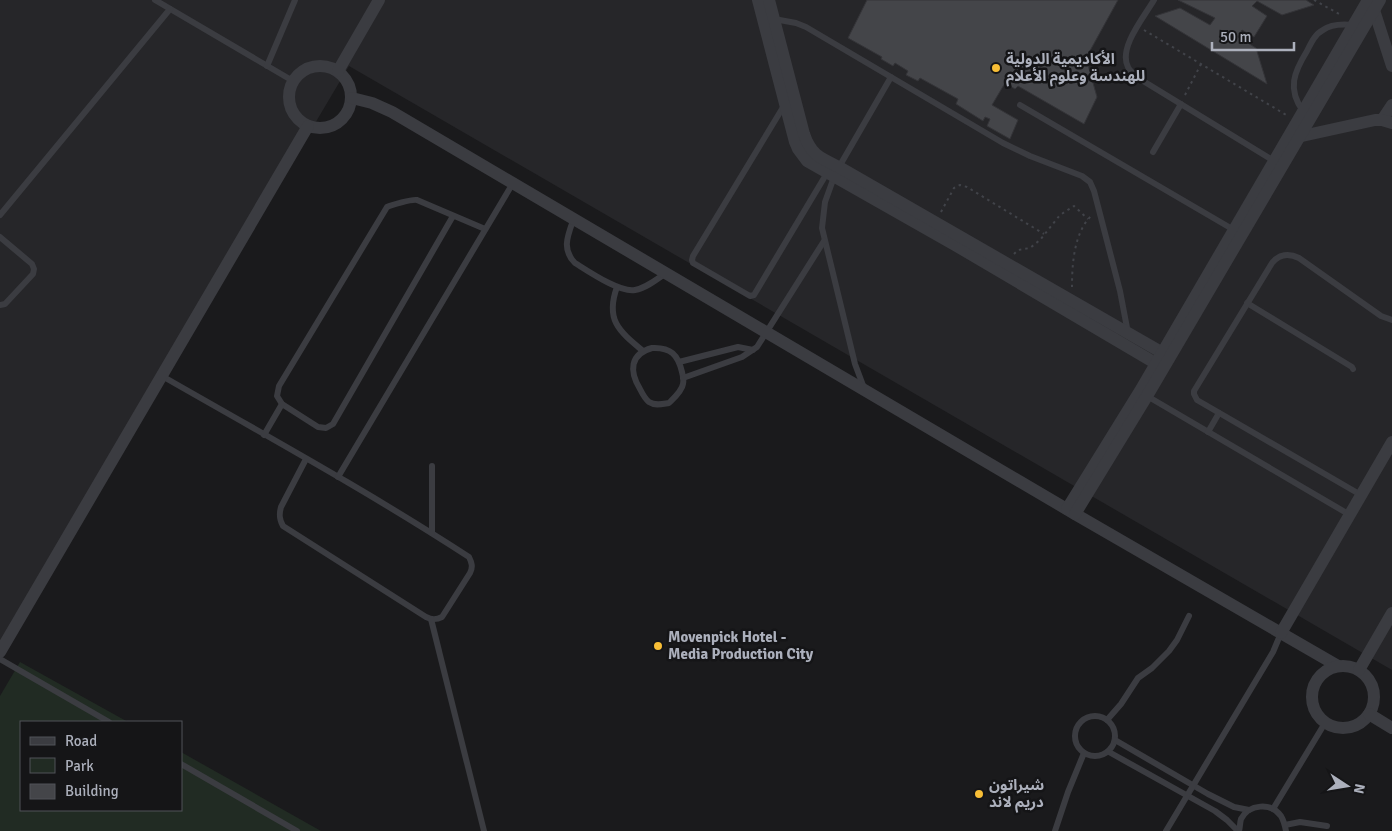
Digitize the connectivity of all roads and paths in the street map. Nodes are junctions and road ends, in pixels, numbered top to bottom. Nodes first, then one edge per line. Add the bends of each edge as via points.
1 (155, 0) edge
2 (295, 0) edge
3 (379, 0) edge
4 (758, 0) edge
5 (769, 0) edge
6 (1154, 0) edge
7 (1314, 0) edge
8 (1374, 3) edge
9 (170, 9) junction
10 (769, 22) junction
11 (1138, 26) junction
12 (1355, 26) junction
13 (1201, 64) junction
14 (267, 66) junction
15 (1392, 66) edge
16 (338, 71) junction
17 (891, 77) junction
18 (293, 81) junction
19 (352, 98) junction
20 (785, 103) junction
21 (1181, 104) junction
22 (1020, 105) dead end
23 (1392, 105) edge
24 (1305, 116) junction
25 (1387, 122) edge
26 (308, 126) junction
27 (1302, 136) junction
28 (1153, 152) dead end
29 (1279, 163) junction
30 (834, 172) junction
31 (513, 183) junction
32 (1098, 209) junction
33 (0, 215) edge
34 (453, 216) junction
35 (574, 218) junction
36 (1088, 219) junction
37 (936, 223) junction
38 (485, 229) junction
39 (1238, 233) junction
40 (1044, 234) junction
41 (0, 237) edge
42 (824, 240) junction
43 (1005, 262) junction
44 (666, 273) junction
45 (617, 287) junction
46 (1072, 301) junction
47 (1247, 303) junction
48 (0, 305) edge
49 (1392, 320) edge
50 (767, 332) junction
51 (1124, 338) junction
52 (753, 350) junction
53 (643, 351) junction
54 (1163, 360) junction
55 (679, 362) junction
56 (1353, 370) dead end
57 (162, 376) junction
58 (683, 378) junction
59 (865, 390) junction
60 (1144, 393) junction
61 (282, 404) junction
62 (1219, 413) junction
63 (1208, 432) junction
64 (264, 435) junction
65 (1392, 442) edge
66 (306, 459) junction
67 (432, 466) dead end
68 (338, 477) junction
69 (1361, 495) junction
70 (1071, 511) junction
71 (1350, 515) junction
72 (432, 533) junction
73 (1392, 613) edge
74 (1188, 616) dead end
75 (431, 619) junction
76 (1281, 633) junction
77 (0, 652) edge
78 (0, 659) edge
79 (1338, 666) junction
80 (1359, 670) junction
81 (1369, 714) junction
82 (1107, 720) junction
83 (107, 721) edge
84 (1325, 723) junction
85 (1392, 728) edge
86 (1115, 740) junction
87 (1109, 752) junction
88 (1084, 754) junction
89 (182, 765) edge
90 (1193, 786) junction
91 (1186, 796) junction
92 (1273, 809) junction
93 (1249, 810) junction
94 (1058, 822) junction
95 (1327, 826) dead end
96 (1285, 829) edge
97 (297, 831) edge
98 (484, 831) edge
99 (1055, 831) edge
100 (1064, 831) edge
101 (1166, 831) edge
102 (1239, 831) edge

1 - 9 lane
2 - 14 lane
3 - 16 street
4 - 10 street
5 - 10 street
6 - 11 lane
7 - 12 path
8 - 12 street
8 - 15 street
9 - 14 lane
9 - 33 lane
10 - 17 lane via 796,23 806,27
10 - 20 street
10 - 30 street via 806,141 813,153
11 - 13 path
11 - 21 lane via 1127,45 1125,57 1128,68 1135,76
12 - 24 street
12 - 24 lane via 1331,26 1319,33 1297,68 1294,92
13 - 21 path
13 - 24 path via 1286,116
14 - 18 lane
16 - 18 street via 318,66 304,70
16 - 19 street via 345,78
17 - 30 lane
17 - 32 lane via 1016,150 1082,176 1092,186
18 - 26 street via 289,90 292,111
19 - 26 street via 350,108 336,124 327,128
19 - 31 street via 392,112
20 - 30 street via 798,149 807,161
20 - 30 lane via 693,256 694,263 750,296 754,295
21 - 28 lane
21 - 29 lane
22 - 39 lane
23 - 25 street
24 - 27 street
24 - 29 street
25 - 27 street via 1368,122
26 - 57 street
27 - 29 street
29 - 39 street
30 - 37 street
30 - 42 lane via 823,214
30 - 51 street via 955,245
31 - 35 street
31 - 38 lane
32 - 36 path
32 - 51 lane via 1120,291
34 - 38 lane
34 - 61 lane via 333,424 326,428 318,427
34 - 61 lane via 412,199 387,207 279,386 277,396
35 - 44 street
35 - 45 lane via 566,243 570,258
36 - 40 path via 1074,206 1060,215
36 - 46 path via 1078,241 1072,267
37 - 40 path via 954,188 960,185
37 - 43 street
38 - 68 lane
39 - 54 street
40 - 43 path via 1030,248 1018,250
41 - 48 lane via 34,269 5,304
42 - 50 lane
42 - 59 lane via 855,364
43 - 46 street
44 - 45 lane via 638,290
44 - 50 street
45 - 53 lane via 612,309 615,320 621,332
46 - 51 street
47 - 49 lane via 1275,260 1282,255 1291,255 1381,316
47 - 56 lane
47 - 62 lane via 1194,391 1197,400
50 - 52 lane
50 - 59 street
51 - 54 street
52 - 55 lane via 738,347
52 - 58 lane
53 - 55 lane via 662,348 673,353
53 - 58 lane via 635,359 632,371 648,401 657,405 669,403 683,386
54 - 60 street
55 - 58 lane
57 - 64 lane
57 - 77 street
59 - 70 street
60 - 63 lane
60 - 70 street
61 - 64 lane
62 - 63 lane
62 - 69 lane
63 - 71 lane
64 - 66 lane
65 - 69 street
66 - 68 lane
66 - 75 lane via 281,507 279,513 283,526
67 - 72 lane
68 - 72 lane
69 - 71 street
70 - 76 street
71 - 76 street
72 - 75 lane via 469,557 472,569 442,617
73 - 80 street
74 - 82 lane via 1169,651 1138,678
75 - 98 lane
76 - 79 street
76 - 90 lane
78 - 83 lane
79 - 80 street
79 - 84 street via 1321,674 1312,690 1314,709
80 - 81 street via 1372,686 1374,700
81 - 84 street via 1354,726 1334,727
81 - 85 street
82 - 86 lane via 1115,732
82 - 88 lane via 1091,716 1078,725 1075,740
84 - 92 lane
86 - 87 lane
86 - 90 lane
87 - 88 lane via 1096,757
87 - 91 lane
88 - 94 lane
89 - 97 lane
90 - 91 lane
90 - 93 lane via 1234,807
91 - 101 lane
91 - 102 lane via 1215,812
92 - 93 lane via 1265,806
92 - 96 lane via 1280,814
93 - 102 lane via 1241,820
94 - 99 lane
94 - 100 lane
95 - 96 lane via 1300,822

